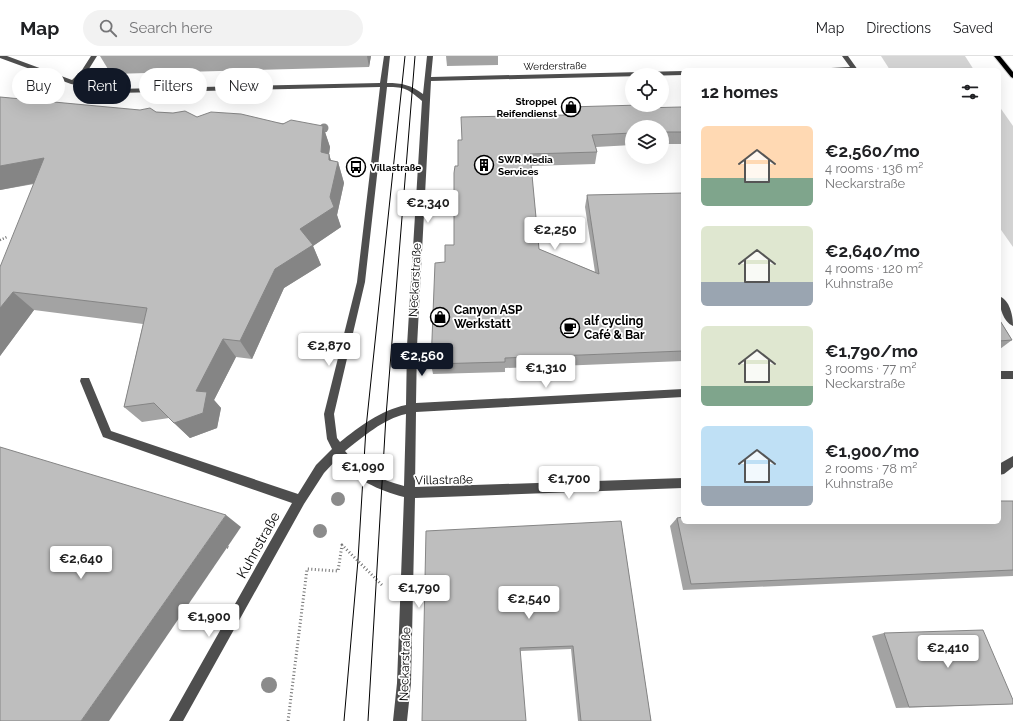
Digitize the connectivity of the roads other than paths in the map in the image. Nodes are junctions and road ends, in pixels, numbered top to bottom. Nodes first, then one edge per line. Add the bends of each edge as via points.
1 (1, 56) edge
2 (94, 56) edge
3 (388, 56) edge
4 (430, 56) edge
5 (846, 56) edge
6 (997, 56) edge
7 (87, 68) edge
8 (853, 68) edge
9 (681, 73) edge
10 (1013, 76) edge
11 (428, 79) junction
12 (73, 83) edge
13 (384, 85) junction
14 (131, 91) edge
15 (425, 100) junction
16 (1001, 303) edge
17 (1013, 322) edge
18 (1013, 374) edge
19 (1001, 375) edge
20 (85, 381) dead end
21 (681, 393) edge
22 (411, 408) junction
23 (338, 450) junction
24 (1013, 461) edge
25 (1001, 469) edge
26 (1013, 469) edge
27 (1001, 470) edge
28 (681, 483) edge
29 (409, 493) junction
30 (300, 500) junction
31 (176, 721) edge
32 (400, 721) edge

1 - 12 street
2 - 7 street
3 - 13 street
4 - 11 street, Neckarstraße
5 - 8 street
6 - 10 main road
9 - 11 street, Werderstraße
11 - 15 street, Neckarstraße
13 - 14 street
13 - 15 street via 411,88
13 - 23 street via 361,282 329,414 332,439
15 - 22 street, Neckarstraße
16 - 17 street
18 - 19 street
20 - 30 street via 107,434
21 - 22 street
22 - 23 street via 397,411 381,419
22 - 29 street, Neckarstraße
23 - 29 street, Villastraße via 363,475 382,486
23 - 30 street, Kuhnstraße via 320,469
24 - 25 street
26 - 27 street
28 - 29 street, Villastraße
29 - 32 street, Neckarstraße via 404,683
30 - 31 street, Kuhnstraße

